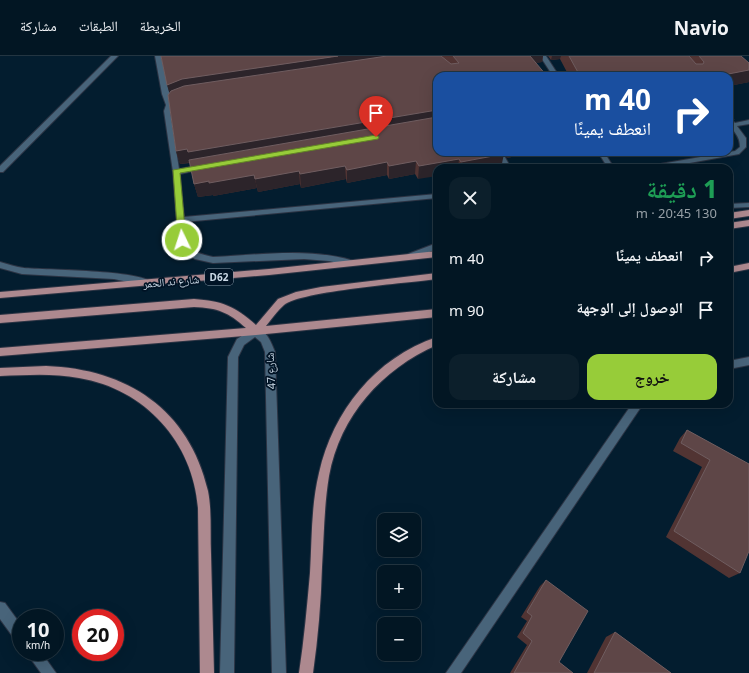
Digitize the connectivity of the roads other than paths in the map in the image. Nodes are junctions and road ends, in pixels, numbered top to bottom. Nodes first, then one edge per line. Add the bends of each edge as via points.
1 (116, 56) edge
2 (158, 56) edge
3 (543, 56) edge
4 (553, 72) edge
5 (186, 96) edge
6 (169, 104) junction
7 (733, 122) edge
8 (749, 122) edge
9 (733, 125) edge
10 (749, 149) edge
11 (741, 150) junction
12 (733, 154) edge
13 (726, 156) edge
14 (675, 164) edge
15 (207, 166) edge
16 (0, 170) edge
17 (176, 172) junction
18 (433, 196) edge
19 (749, 205) edge
20 (733, 206) edge
21 (749, 213) edge
22 (733, 215) edge
23 (180, 220) junction
24 (749, 223) edge
25 (733, 225) edge
26 (433, 248) edge
27 (433, 254) edge
28 (411, 256) junction
29 (351, 263) junction
30 (0, 265) edge
31 (749, 266) edge
32 (733, 269) edge
33 (433, 276) edge
34 (147, 283) junction
35 (0, 295) edge
36 (433, 313) edge
37 (0, 319) edge
38 (256, 331) junction
39 (433, 343) edge
40 (0, 352) edge
41 (749, 361) edge
42 (733, 364) edge
43 (0, 372) edge
44 (635, 408) edge
45 (0, 608) edge
46 (12, 624) edge
47 (40, 661) edge
48 (49, 673) edge
49 (207, 673) edge
50 (227, 673) edge
51 (279, 673) edge
52 (306, 673) edge
53 (453, 673) edge

1 - 16 street
2 - 6 lane
3 - 4 lane
5 - 6 lane
6 - 17 lane
7 - 8 lane
9 - 11 lane via 743,138 744,147
10 - 11 lane
11 - 12 lane
13 - 14 lane
15 - 17 lane
17 - 23 lane
18 - 23 lane
19 - 20 lane
21 - 22 main road
23 - 29 lane via 184,245 192,254 205,259 304,256
24 - 25 main road
26 - 28 lane
27 - 28 main road, شارع ند الحمر / D62
28 - 29 main road, شارع ند الحمر / D62
29 - 34 main road, شارع ند الحمر / D62
30 - 34 street via 22,271 114,276
31 - 32 main road
33 - 38 main road via 321,290 296,296 281,302
34 - 35 main road, شارع ند الحمر / D62
36 - 38 main road
37 - 38 main road via 194,303 215,304 231,309
38 - 40 main road
38 - 50 street via 240,342 233,357
38 - 51 street, شارع 47 via 265,340 270,352
39 - 52 main road via 396,362 363,392 347,415 333,443 324,473
41 - 42 street
43 - 49 main road via 52,371 90,376 124,387 154,406 176,429 192,458 202,492
44 - 53 street
45 - 46 street
47 - 48 street

